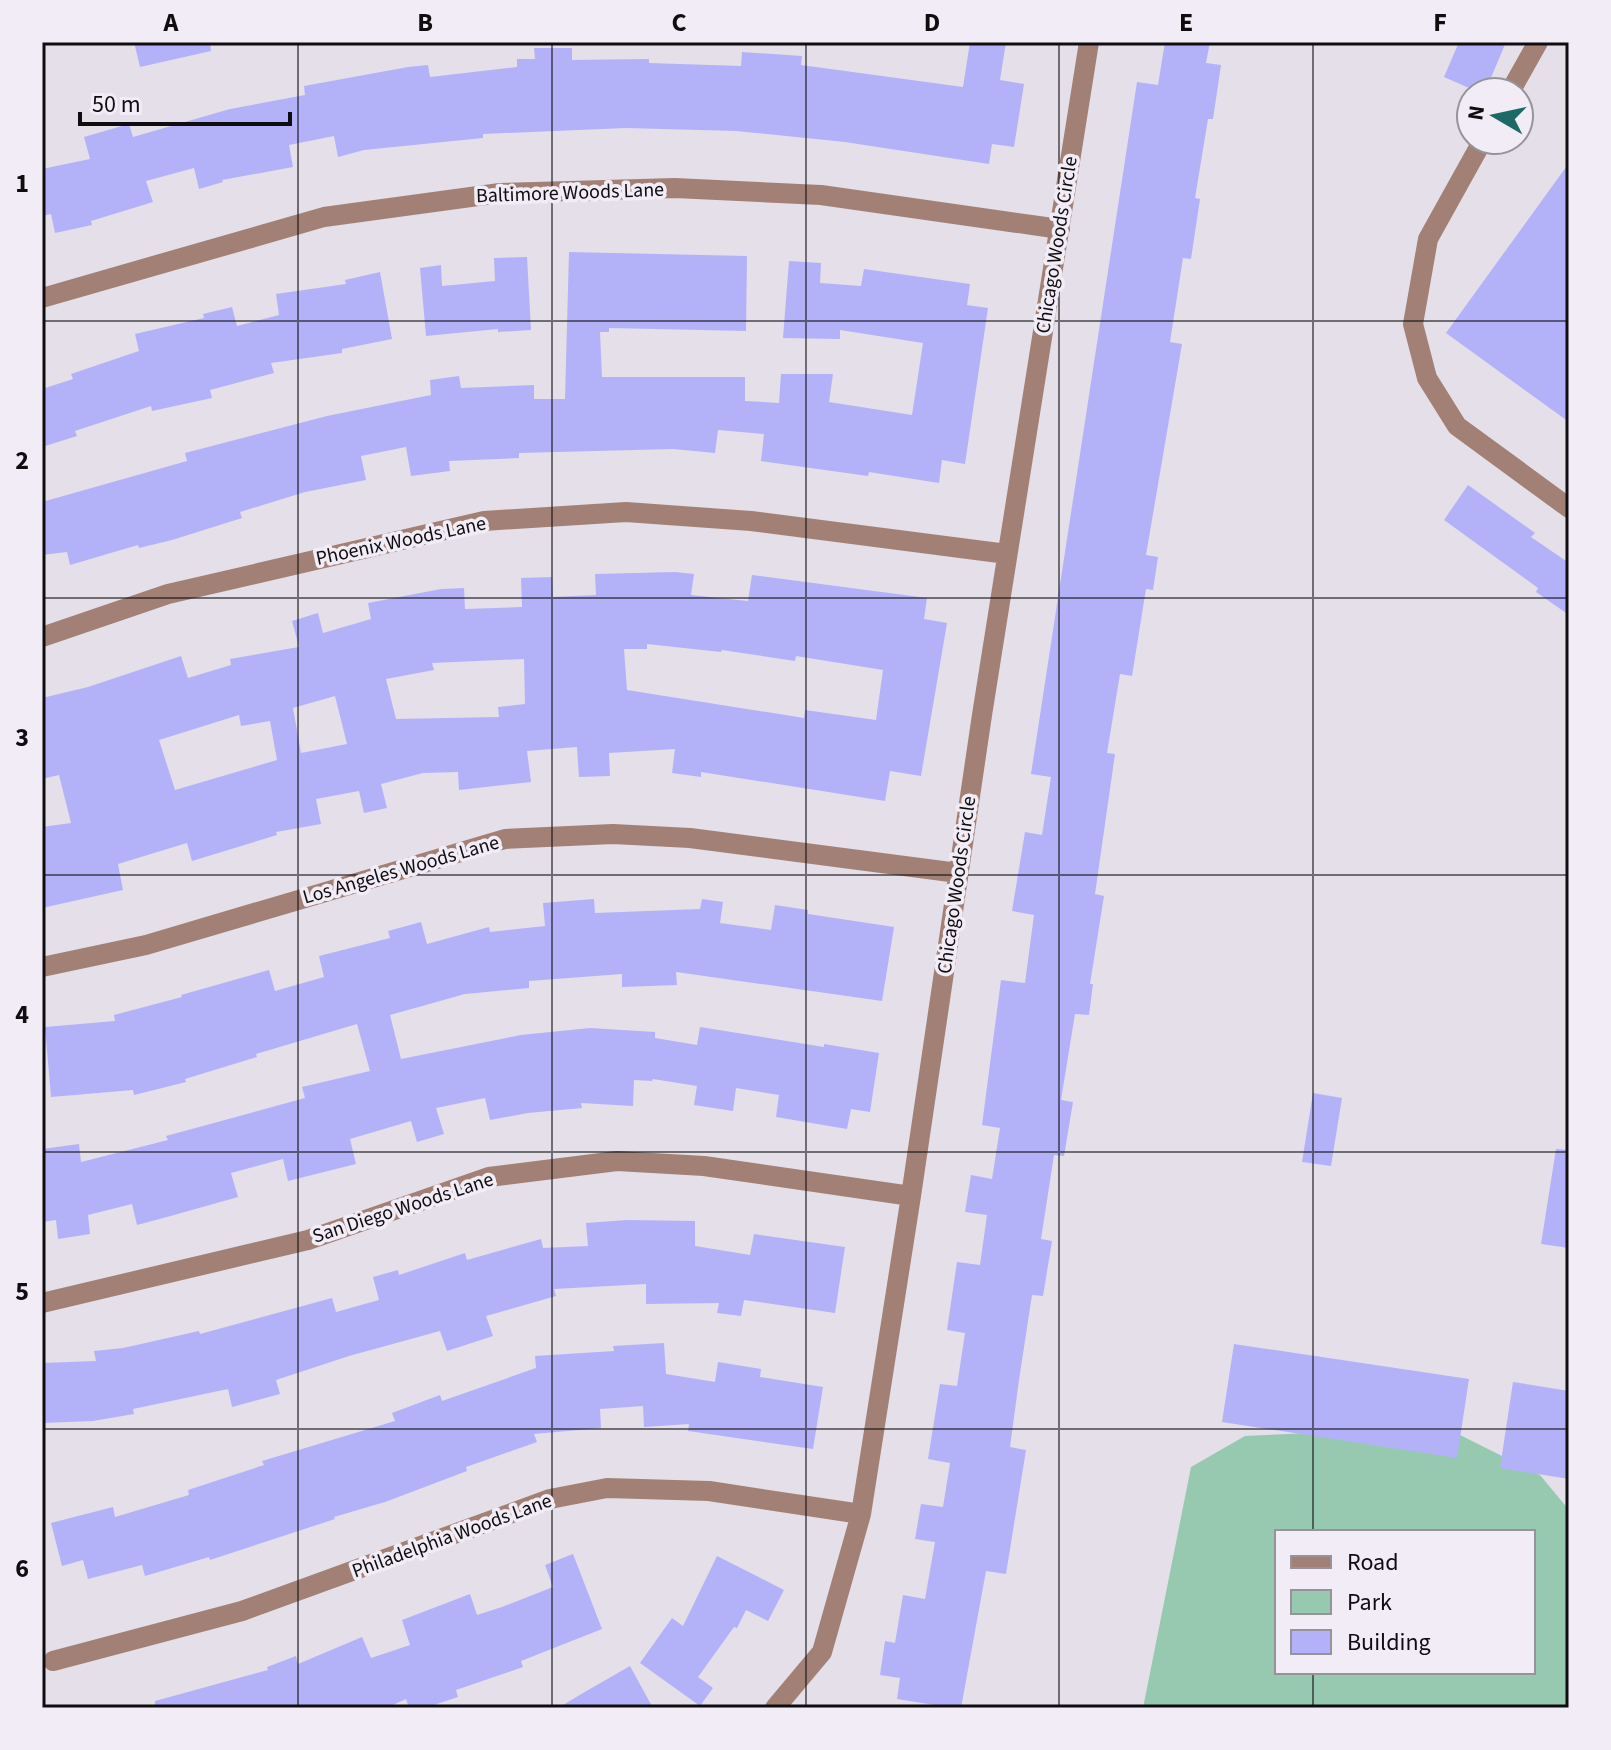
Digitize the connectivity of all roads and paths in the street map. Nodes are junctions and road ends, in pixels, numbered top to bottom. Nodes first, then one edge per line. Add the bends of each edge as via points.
1 (1089, 42) edge
2 (1538, 42) edge
3 (1519, 76) edge
4 (1474, 156) edge
5 (1060, 229) junction
6 (42, 298) edge
7 (1569, 508) edge
8 (1007, 554) junction
9 (42, 637) edge
10 (958, 873) junction
11 (42, 967) edge
12 (911, 1196) junction
13 (42, 1303) edge
14 (861, 1514) junction
15 (53, 1661) dead end
16 (775, 1708) edge

1 - 5 street, Chicago Woods Circle
2 - 3 street
4 - 7 street via 1428,239 1413,324 1427,378 1457,426
5 - 6 street, Baltimore Woods Lane via 821,195 675,188 500,193 324,217
5 - 8 street, Chicago Woods Circle
8 - 9 street, Phoenix Woods Lane via 751,521 626,512 484,521 168,594
8 - 10 street, Chicago Woods Circle
10 - 11 street, Los Angeles Woods Lane via 690,838 613,834 505,839 146,945
10 - 12 street, Chicago Woods Circle
12 - 13 street, San Diego Woods Lane via 704,1166 617,1161 489,1177 308,1240
12 - 14 street, Chicago Woods Circle
14 - 15 street, Philadelphia Woods Lane via 709,1491 607,1488 550,1499 242,1611
14 - 16 street, Chicago Woods Circle via 822,1652

